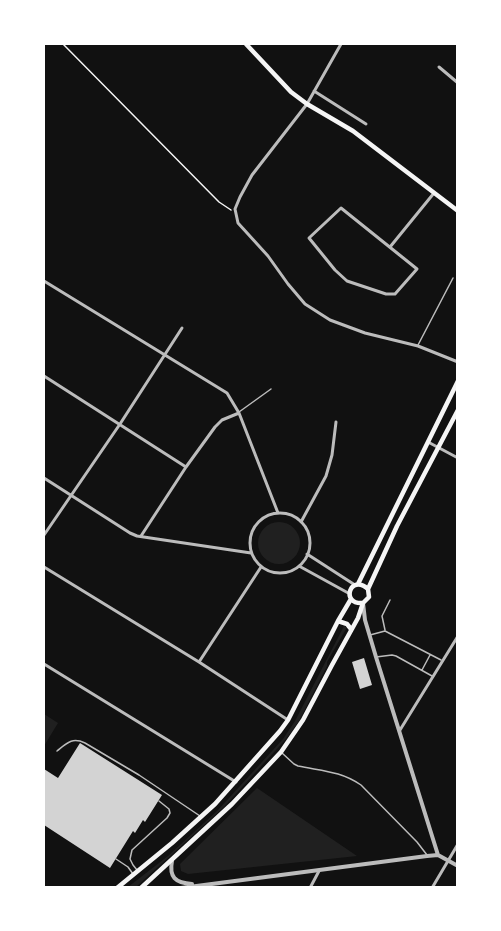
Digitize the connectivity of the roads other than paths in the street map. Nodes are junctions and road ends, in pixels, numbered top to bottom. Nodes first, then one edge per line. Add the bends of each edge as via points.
1 (246, 44) edge
2 (341, 44) edge
3 (439, 67) dead end
4 (458, 84) edge
5 (314, 91) junction
6 (307, 105) junction
7 (366, 124) dead end
8 (434, 193) junction
9 (458, 211) edge
10 (390, 248) junction
11 (453, 278) dead end
12 (44, 281) edge
13 (182, 328) dead end
14 (418, 346) junction
15 (165, 356) junction
16 (458, 362) edge
17 (44, 376) edge
18 (458, 381) edge
19 (272, 390) dead end
20 (458, 410) edge
21 (239, 413) junction
22 (336, 422) dead end
23 (120, 424) junction
24 (428, 442) junction
25 (439, 447) junction
26 (458, 458) edge
27 (186, 467) junction
28 (44, 478) edge
29 (71, 495) junction
30 (278, 513) junction
31 (301, 522) junction
32 (44, 535) edge
33 (141, 536) junction
34 (251, 553) junction
35 (307, 554) junction
36 (299, 566) junction
37 (44, 567) edge
38 (261, 567) junction
39 (356, 585) junction
40 (368, 589) junction
41 (350, 597) junction
42 (390, 600) dead end
43 (363, 603) junction
44 (338, 621) junction
45 (351, 629) junction
46 (385, 630) junction
47 (369, 635) junction
48 (458, 636) edge
49 (430, 654) junction
50 (376, 657) junction
51 (442, 661) junction
52 (199, 662) junction
53 (44, 664) edge
54 (422, 671) junction
55 (432, 677) junction
56 (288, 720) junction
57 (399, 732) junction
58 (57, 751) dead end
59 (281, 752) junction
60 (236, 782) junction
61 (159, 801) dead end
62 (201, 817) junction
63 (458, 844) edge
64 (438, 855) junction
65 (173, 856) junction
66 (428, 856) junction
67 (116, 859) dead end
68 (448, 860) junction
69 (458, 866) edge
70 (320, 869) junction
71 (136, 873) junction
72 (201, 884) junction
73 (117, 888) edge
74 (141, 888) edge
75 (181, 888) edge
76 (310, 888) edge
77 (432, 888) edge

1 - 6 main road
2 - 5 street
3 - 4 street
5 - 6 street
5 - 7 street
6 - 8 main road via 352,131
6 - 14 street via 252,175 235,209 238,223 305,304 330,320
8 - 9 main road
8 - 10 street
10 - 10 street via 341,208 309,238 347,281 395,294 417,268
11 - 14 lane
12 - 15 street
13 - 15 street
14 - 16 street
15 - 21 street via 227,393
15 - 23 street
17 - 23 street
18 - 24 main road
19 - 21 lane
20 - 25 main road
21 - 27 street via 215,427
21 - 30 street
22 - 31 street via 327,476
23 - 27 street
23 - 29 street
24 - 25 street
24 - 39 main road
25 - 26 street
25 - 40 main road
27 - 33 street
28 - 29 street
29 - 32 street
29 - 33 street
30 - 31 street via 292,515
30 - 34 street via 264,517 254,527 249,542
31 - 35 street via 309,537
33 - 34 street
34 - 38 street
35 - 36 street
35 - 39 street
36 - 38 street via 280,573
36 - 41 street
37 - 52 street
38 - 52 street
39 - 40 main road
39 - 41 main road
40 - 43 main road via 369,597
41 - 43 main road
41 - 44 main road
42 - 46 lane via 382,616
43 - 45 main road
43 - 47 street
44 - 45 main road
44 - 56 main road
45 - 59 main road via 303,720
46 - 47 lane
46 - 49 lane
47 - 50 street
48 - 51 street
49 - 51 lane
49 - 54 lane
50 - 54 lane via 392,654
50 - 57 street
51 - 55 street
52 - 56 street
53 - 60 street
54 - 55 lane
55 - 57 street
56 - 60 main road
57 - 64 street
58 - 62 lane via 72,740 80,740
59 - 65 main road
59 - 66 lane via 298,766 337,772 362,785
60 - 62 main road
61 - 71 lane via 170,813 132,850 130,859
62 - 71 main road
63 - 68 street
64 - 66 street
64 - 68 street
65 - 72 street via 171,871 175,879
65 - 74 main road
66 - 70 street
67 - 71 lane
68 - 69 street
68 - 77 street
70 - 72 street
70 - 76 street
71 - 73 main road
72 - 75 street

